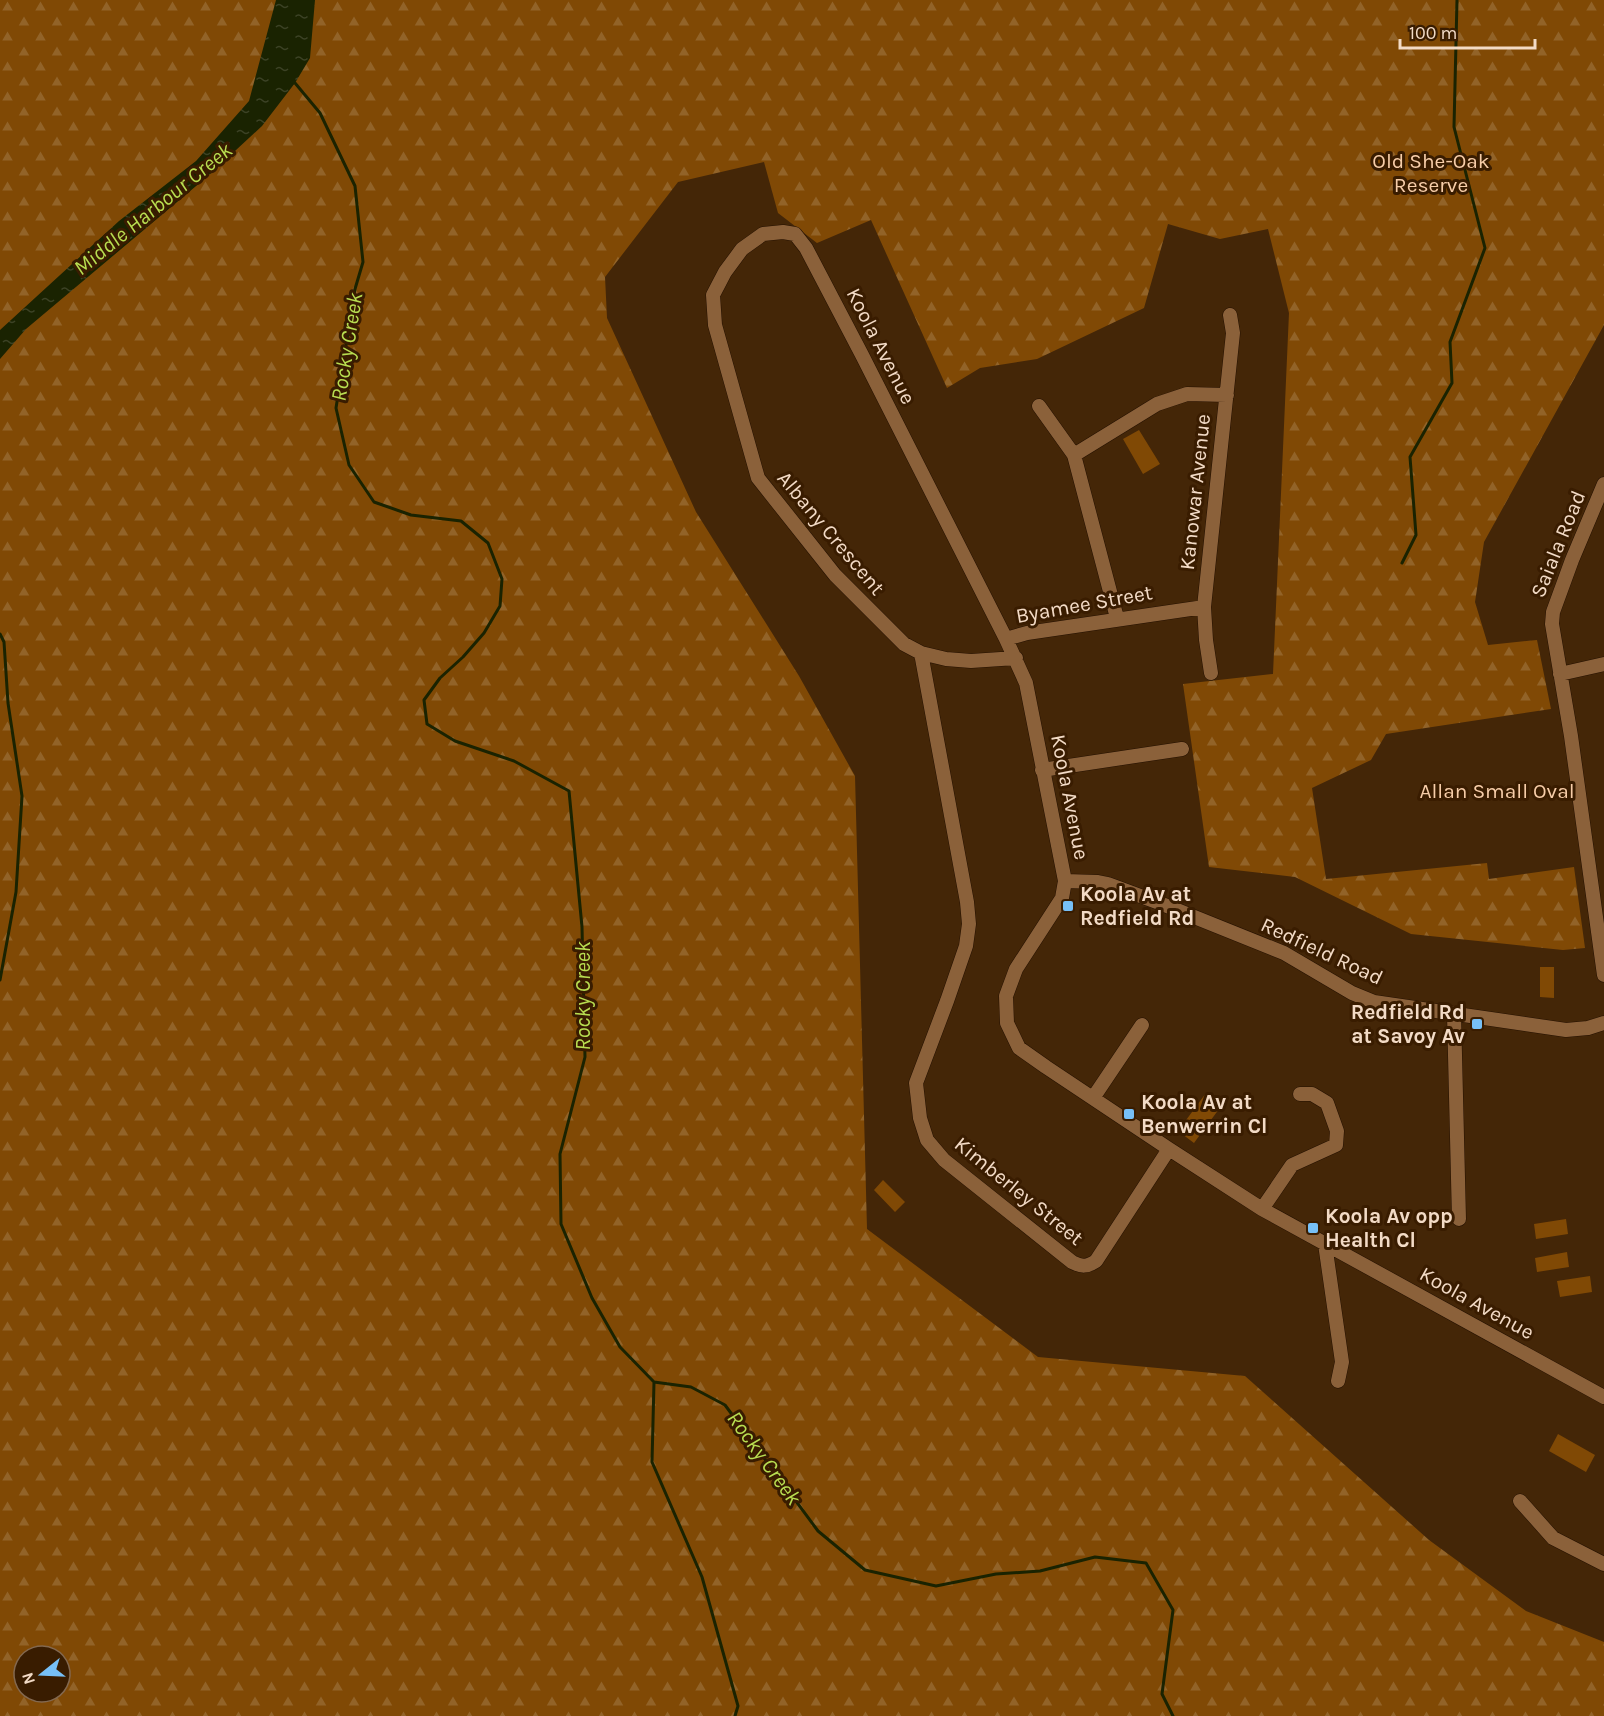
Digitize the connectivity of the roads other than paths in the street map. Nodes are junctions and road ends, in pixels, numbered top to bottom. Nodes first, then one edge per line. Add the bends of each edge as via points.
1 (795, 234) joint
2 (1230, 315) dead end
3 (1227, 395) junction
4 (1039, 406) dead end
5 (1074, 455) junction
6 (1604, 484) edge
7 (1204, 607) junction
8 (1117, 618) junction
9 (1006, 639) junction
10 (921, 653) junction
11 (1016, 658) junction
12 (1604, 664) edge
13 (1211, 673) dead end
14 (1560, 674) junction
15 (1182, 749) dead end
16 (1042, 770) junction
17 (1065, 881) junction
18 (1604, 975) edge
19 (1454, 1014) junction
20 (1604, 1023) edge
21 (1142, 1025) dead end
22 (1300, 1094) dead end
23 (1093, 1098) junction
24 (1169, 1149) junction
25 (1262, 1209) junction
26 (1459, 1219) dead end
27 (1325, 1244) junction
28 (1338, 1381) dead end
29 (1604, 1397) edge
30 (1520, 1502) dead end
31 (1604, 1564) edge

1 - 9 street, Koola Avenue via 862,355
1 - 10 street, Albany Crescent via 763,234 742,249 713,295 715,325 758,478 835,575 904,644
2 - 3 street, Kanowar Avenue via 1233,333
3 - 5 street via 1187,394 1157,404
3 - 7 street, Kanowar Avenue
4 - 5 street
5 - 8 street
6 - 14 street, Saiala Road via 1553,612
7 - 8 street, Byamee Street
7 - 13 street, Kanowar Avenue
8 - 9 street, Byamee Street
9 - 11 street, Koola Avenue
10 - 11 street, Albany Crescent via 971,661
10 - 24 street, Kimberley Street via 969,924 963,956 916,1083 927,1140 944,1160 1079,1266 1096,1261
11 - 16 street, Koola Avenue via 1026,683
12 - 14 street
14 - 18 street, Saiala Road
15 - 16 street
16 - 17 street, Koola Avenue
17 - 19 street, Redfield Road via 1108,884 1162,904 1284,953 1374,1002
17 - 23 street, Koola Avenue via 1059,904 1010,982 1007,1023 1019,1048
19 - 20 street, Redfield Road via 1566,1030
19 - 26 street
21 - 23 street
22 - 25 street via 1312,1094 1327,1103 1337,1131 1336,1145 1292,1165
23 - 24 street, Koola Avenue
24 - 25 street, Koola Avenue
25 - 27 street, Koola Avenue
27 - 28 street via 1342,1362
27 - 29 street, Koola Avenue
30 - 31 street via 1553,1538

